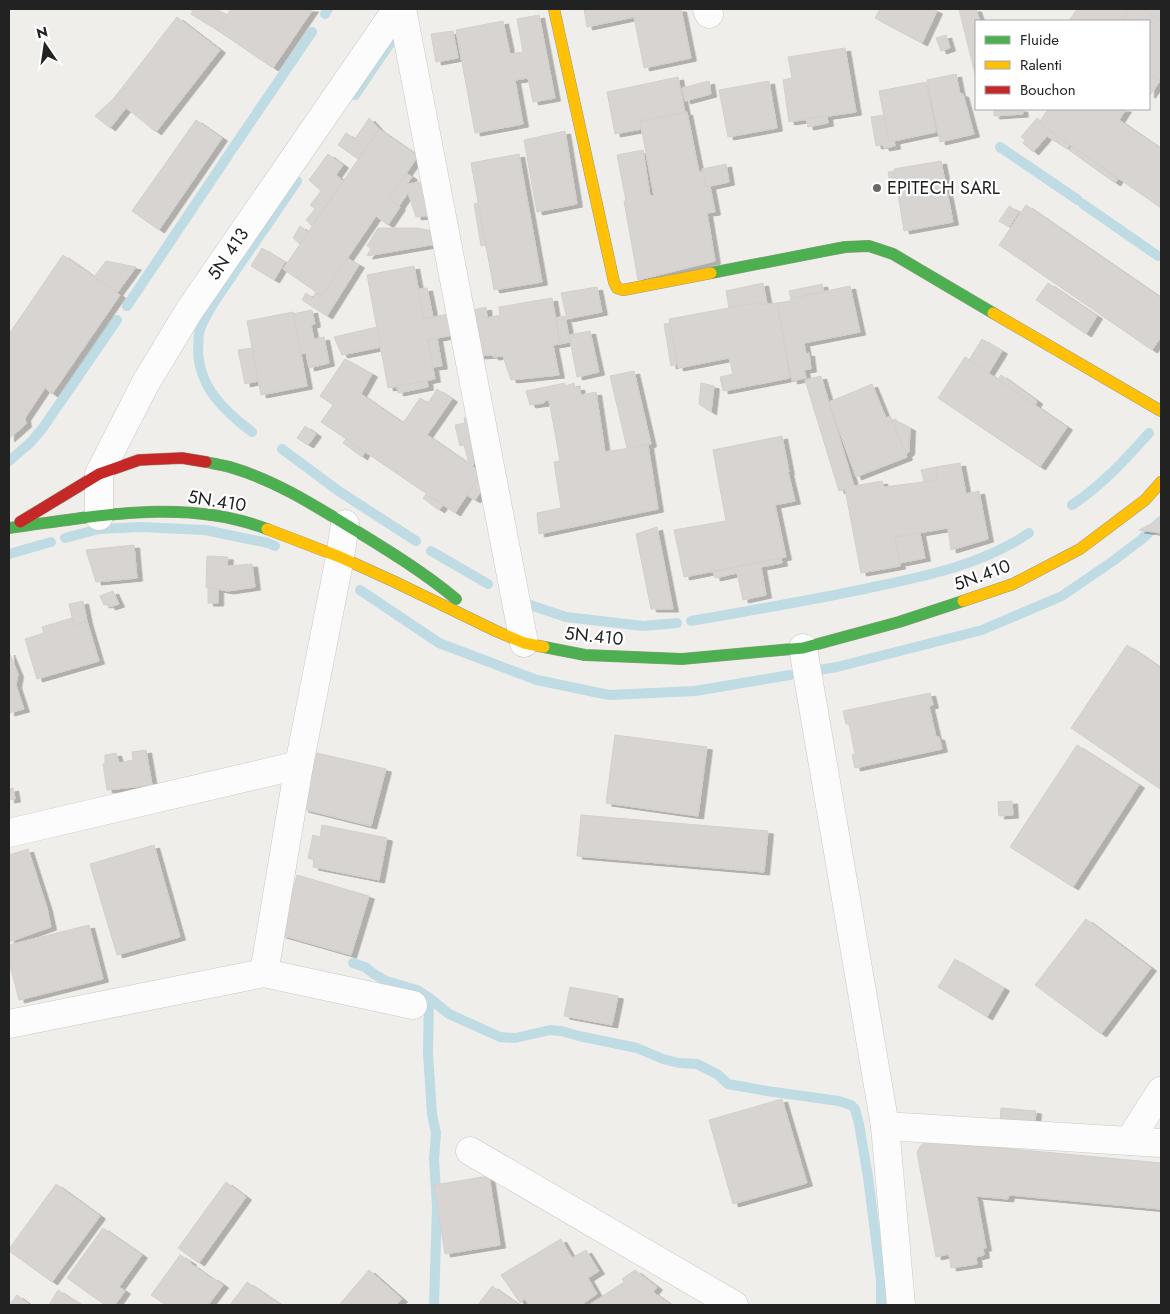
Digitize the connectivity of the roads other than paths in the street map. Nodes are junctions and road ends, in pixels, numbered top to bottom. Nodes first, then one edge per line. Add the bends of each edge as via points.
1 (396, 9) edge
2 (402, 9) edge
3 (554, 9) edge
4 (1161, 411) edge
5 (99, 474) junction
6 (1161, 482) edge
7 (99, 516) junction
8 (345, 524) junction
9 (9, 528) edge
10 (340, 557) junction
11 (496, 631) junction
12 (524, 643) junction
13 (803, 648) junction
14 (299, 765) junction
15 (9, 833) edge
16 (264, 973) junction
17 (413, 1005) dead end
18 (9, 1024) edge
19 (1161, 1091) edge
20 (885, 1126) junction
21 (1129, 1141) junction
22 (1161, 1143) edge
23 (470, 1151) dead end
24 (734, 1305) edge
25 (900, 1305) edge

1 - 5 street, 5N 413 via 189,311 145,384
2 - 12 street
3 - 4 street via 617,288 623,290 845,246 869,246 893,254
5 - 7 street, 5N 413
5 - 8 street via 139,460 182,458 231,467 288,490
5 - 9 street
6 - 13 street, 5N.410 via 1145,500 1080,549 1013,584 899,622
7 - 9 street, 5N.410
7 - 10 street, 5N.410 via 187,512 226,517
8 - 10 street
8 - 11 street via 435,582
10 - 11 street, 5N.410
10 - 14 street
11 - 12 street, 5N.410
12 - 13 street, 5N.410 via 584,655 682,659
13 - 20 street
14 - 15 street
14 - 16 street
16 - 17 street
16 - 18 street
19 - 21 street
20 - 21 street
20 - 25 street
21 - 22 street
23 - 24 street

